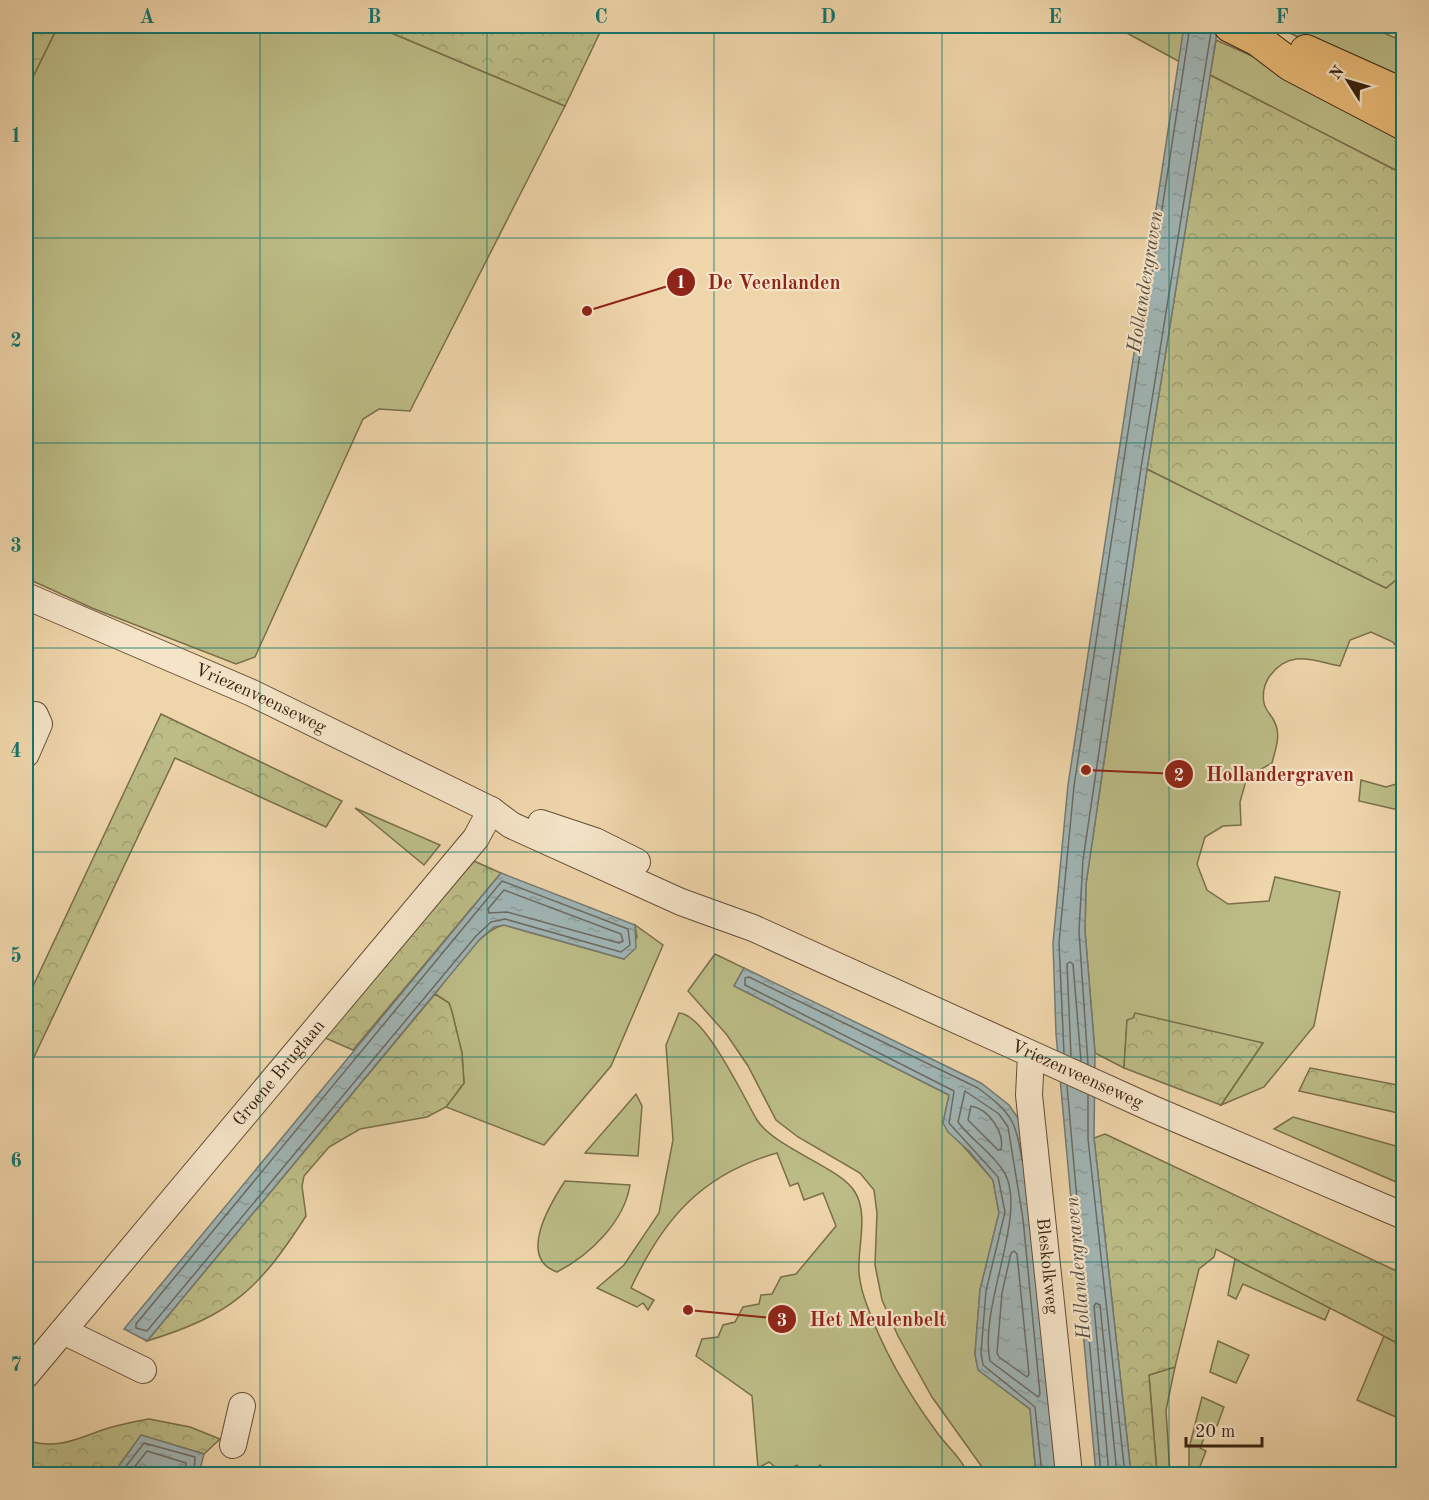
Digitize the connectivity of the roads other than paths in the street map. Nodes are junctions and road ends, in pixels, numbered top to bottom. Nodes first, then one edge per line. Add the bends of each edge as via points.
1 (1230, 26) edge
2 (1258, 40) junction
3 (1404, 95) edge
4 (1404, 124) edge
5 (26, 596) edge
6 (26, 715) edge
7 (26, 754) edge
8 (491, 810) junction
9 (1031, 1055) junction
10 (1404, 1216) edge
11 (63, 1331) junction
12 (143, 1370) dead end
13 (26, 1375) edge
14 (242, 1406) dead end
15 (233, 1445) dead end
16 (1069, 1474) edge

1 - 2 main road
2 - 3 main road via 1296,47
2 - 4 main road via 1291,65
5 - 8 street, Vriezenveenseweg via 252,693
6 - 7 street via 39,719
8 - 9 street, Vriezenveenseweg via 511,825 681,902 753,928
8 - 11 street, Groene Bruglaan via 476,838
9 - 10 street, Vriezenveenseweg
9 - 16 street, Bleskolkweg via 1029,1095
11 - 12 street
11 - 13 street, Groene Bruglaan
14 - 15 street

